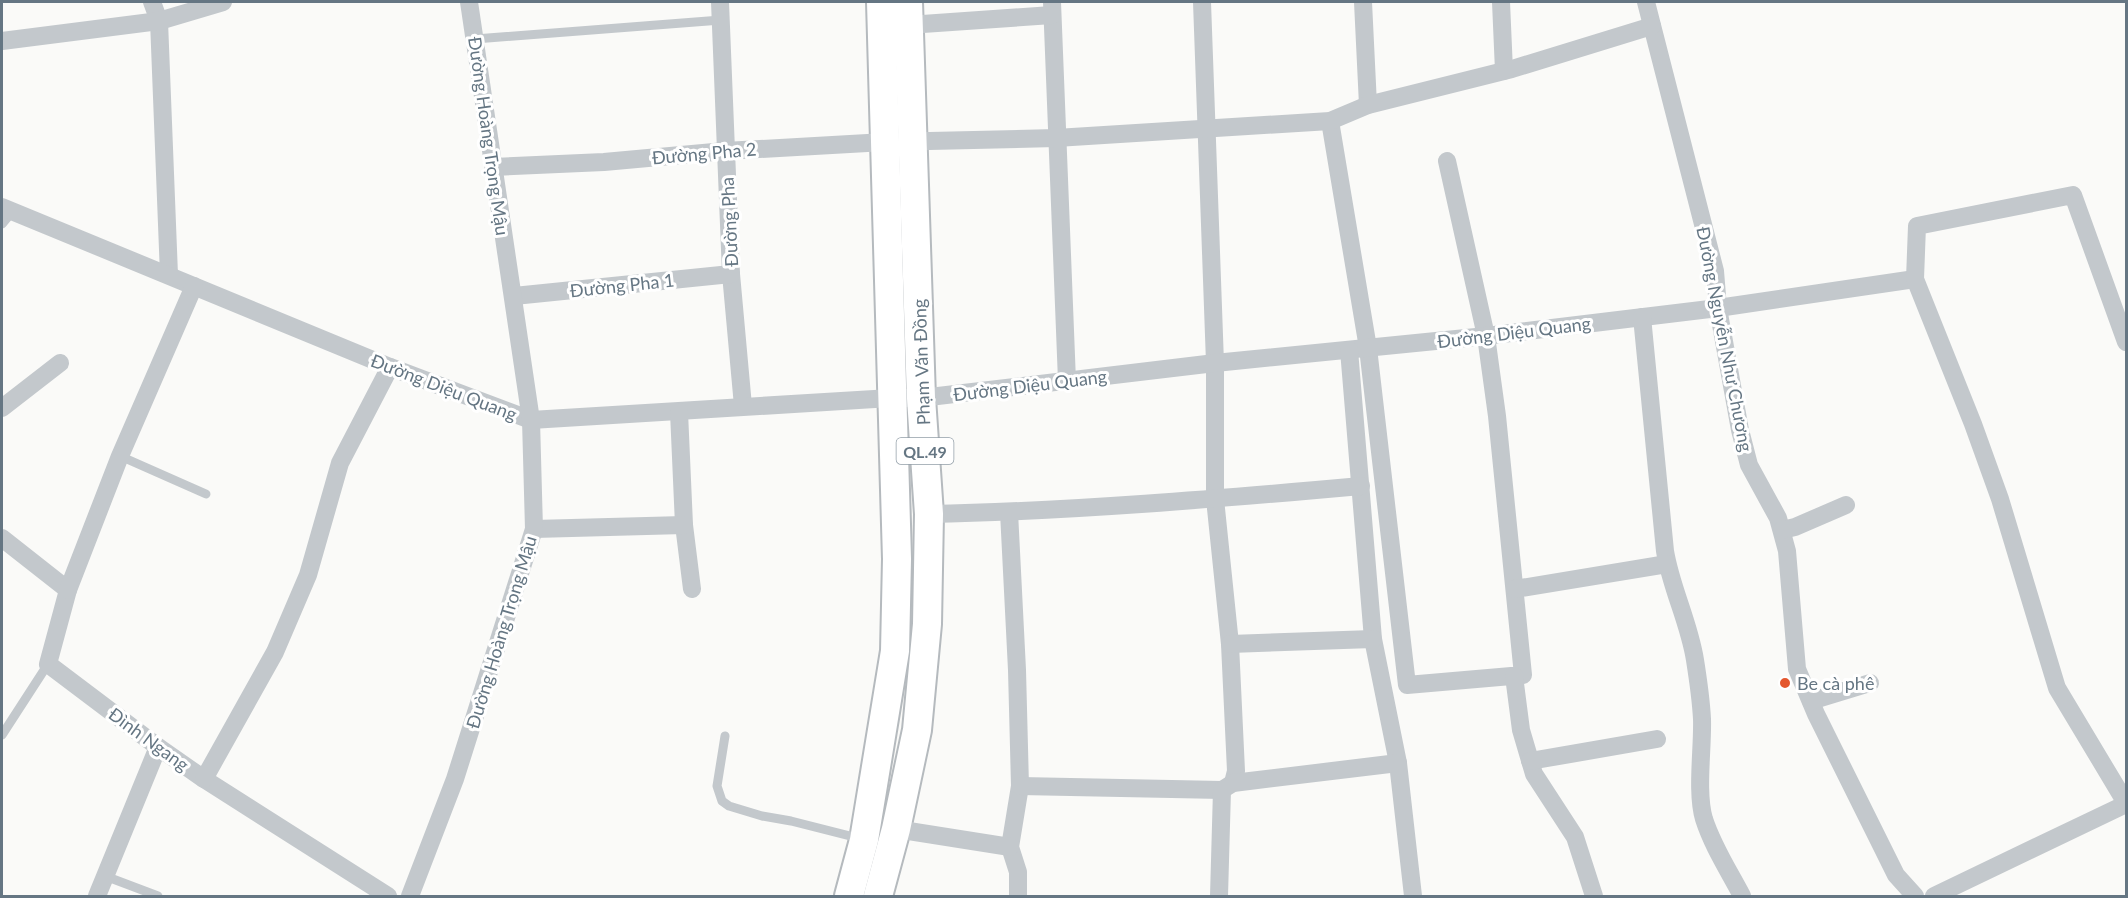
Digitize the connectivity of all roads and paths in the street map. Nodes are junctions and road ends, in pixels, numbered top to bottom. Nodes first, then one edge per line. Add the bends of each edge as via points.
1 (152, 2) edge
2 (224, 2) edge
3 (470, 2) edge
4 (881, 2) edge
5 (1202, 2) edge
6 (1363, 2) edge
7 (1501, 2) edge
8 (1646, 2) edge
9 (1052, 8) edge
10 (721, 11) edge
11 (908, 13) edge
12 (159, 21) junction
13 (1652, 26) junction
14 (475, 39) junction
15 (2, 41) edge
16 (1504, 71) junction
17 (1368, 105) junction
18 (1330, 122) junction
19 (1206, 129) junction
20 (1056, 138) junction
21 (914, 140) junction
22 (885, 142) junction
23 (725, 151) junction
24 (1447, 161) dead end
25 (494, 167) junction
26 (5, 214) edge
27 (731, 274) junction
28 (169, 275) junction
29 (1916, 279) junction
30 (194, 286) junction
31 (514, 296) junction
32 (1718, 308) junction
33 (1642, 317) junction
34 (1486, 336) junction
35 (2127, 342) edge
36 (1368, 348) junction
37 (1349, 350) junction
38 (60, 363) dead end
39 (1215, 363) junction
40 (390, 367) junction
41 (1067, 381) junction
42 (891, 398) junction
43 (921, 398) junction
44 (743, 406) junction
45 (2, 408) edge
46 (679, 412) junction
47 (531, 420) junction
48 (120, 456) junction
49 (1361, 486) junction
50 (206, 494) dead end
51 (1215, 499) junction
52 (1846, 505) dead end
53 (1009, 512) junction
54 (929, 514) junction
55 (684, 525) junction
56 (534, 529) junction
57 (1782, 530) junction
58 (2, 538) edge
59 (1667, 564) junction
60 (692, 589) dead end
61 (1515, 589) junction
62 (68, 590) junction
63 (1373, 639) junction
64 (1230, 644) junction
65 (48, 664) junction
66 (1514, 676) junction
67 (1870, 683) dead end
68 (1810, 701) junction
69 (2, 735) edge
70 (725, 736) dead end
71 (1657, 739) dead end
72 (158, 747) junction
73 (1530, 762) junction
74 (1398, 763) junction
75 (204, 779) junction
76 (1020, 786) junction
77 (1228, 786) junction
78 (2127, 803) edge
79 (896, 829) junction
80 (864, 840) junction
81 (1010, 847) junction
82 (105, 876) junction
83 (97, 897) edge
84 (158, 897) edge
85 (388, 897) edge
86 (410, 897) edge
87 (849, 897) edge
88 (878, 897) edge
89 (1018, 897) edge
90 (1219, 897) edge
91 (1413, 897) edge
92 (1594, 897) edge
93 (1742, 897) edge
94 (1916, 897) edge
95 (1934, 897) edge

1 - 12 street
2 - 12 street
3 - 14 street, Đường Hoàng Trọng Mậu
4 - 22 main road, Phạm Văn Đồng / QL.49
5 - 19 street
6 - 17 street
7 - 16 street
8 - 13 street, Đường Nguyễn Như Chương
9 - 11 street
9 - 20 street
10 - 14 lane
10 - 23 street, Đường Pha
11 - 21 main road, Phạm Văn Đồng / QL.49
12 - 15 street
12 - 28 street
13 - 16 street
13 - 32 street, Đường Nguyễn Như Chương via 1715,271
14 - 25 street, Đường Hoàng Trọng Mậu
16 - 17 street
17 - 18 street
18 - 19 street, Đường Pha 2
18 - 36 street
19 - 20 street, Đường Pha 2
19 - 39 street
20 - 21 street, Đường Pha 2
20 - 41 street
21 - 22 street, Đường Pha 2
21 - 43 main road, Phạm Văn Đồng / QL.49
22 - 23 street, Đường Pha 2
22 - 42 main road, Phạm Văn Đồng / QL.49
23 - 25 street, Đường Pha 2
23 - 27 street, Đường Pha
24 - 34 street
25 - 31 street, Đường Hoàng Trọng Mậu
26 - 28 street, Đường Diệu Quang
27 - 31 street, Đường Pha 1
27 - 44 street, Đường Pha
28 - 30 street, Đường Diệu Quang
29 - 32 street, Đường Diệu Quang
29 - 35 street via 1917,226 2073,195
29 - 78 street via 2000,499 2057,688
30 - 40 street, Đường Diệu Quang
30 - 48 street
31 - 47 street, Đường Hoàng Trọng Mậu
32 - 33 street, Đường Diệu Quang
32 - 57 street, Đường Nguyễn Như Chương via 1749,465
33 - 34 street, Đường Diệu Quang
33 - 59 street
34 - 36 street, Đường Diệu Quang
34 - 61 street
36 - 37 street, Đường Diệu Quang
36 - 66 street via 1407,686
37 - 39 street, Đường Diệu Quang
37 - 49 street
38 - 45 street
39 - 41 street, Đường Diệu Quang
39 - 51 street
40 - 47 street, Đường Diệu Quang
40 - 75 street via 340,463 308,575 275,652
41 - 43 street, Đường Diệu Quang
42 - 43 street, Đường Diệu Quang
42 - 44 street, Đường Diệu Quang
42 - 80 main road, Phạm Văn Đồng / QL.49 via 897,559 895,651
43 - 54 main road, Phạm Văn Đồng / QL.49
44 - 46 street, Đường Diệu Quang
46 - 47 street, Đường Diệu Quang
46 - 55 street
47 - 56 street, Đường Hoàng Trọng Mậu
48 - 50 lane
48 - 62 street
49 - 51 street
49 - 63 street
51 - 53 street
51 - 64 street
52 - 57 street
53 - 54 street
53 - 76 street
54 - 79 main road, Phạm Văn Đồng / QL.49 via 927,624 917,730
55 - 56 street
55 - 60 street
56 - 86 street, Đường Hoàng Trọng Mậu via 455,779
57 - 68 street, Đường Nguyễn Như Chương via 1797,669
58 - 62 street
59 - 61 street
59 - 93 street via 1685,614 1695,660 1702,718 1703,817
61 - 66 street via 1523,675
62 - 65 street
63 - 64 street
63 - 74 street
64 - 77 street via 1236,771
65 - 69 lane
65 - 72 street, Đình Ngang
66 - 73 street
67 - 68 street
68 - 94 street, Đường Nguyễn Như Chương via 1896,875
70 - 80 lane via 717,786 722,801 762,816
71 - 73 street
72 - 75 street, Đình Ngang
72 - 82 street
73 - 92 street via 1575,837
74 - 77 street
74 - 91 street
75 - 85 street, Đình Ngang
76 - 77 street
76 - 81 street
77 - 90 street
78 - 95 street
79 - 81 street
79 - 88 main road, Phạm Văn Đồng / QL.49
80 - 87 main road, Phạm Văn Đồng / QL.49
81 - 89 street via 1018,872
82 - 83 street
82 - 84 lane

